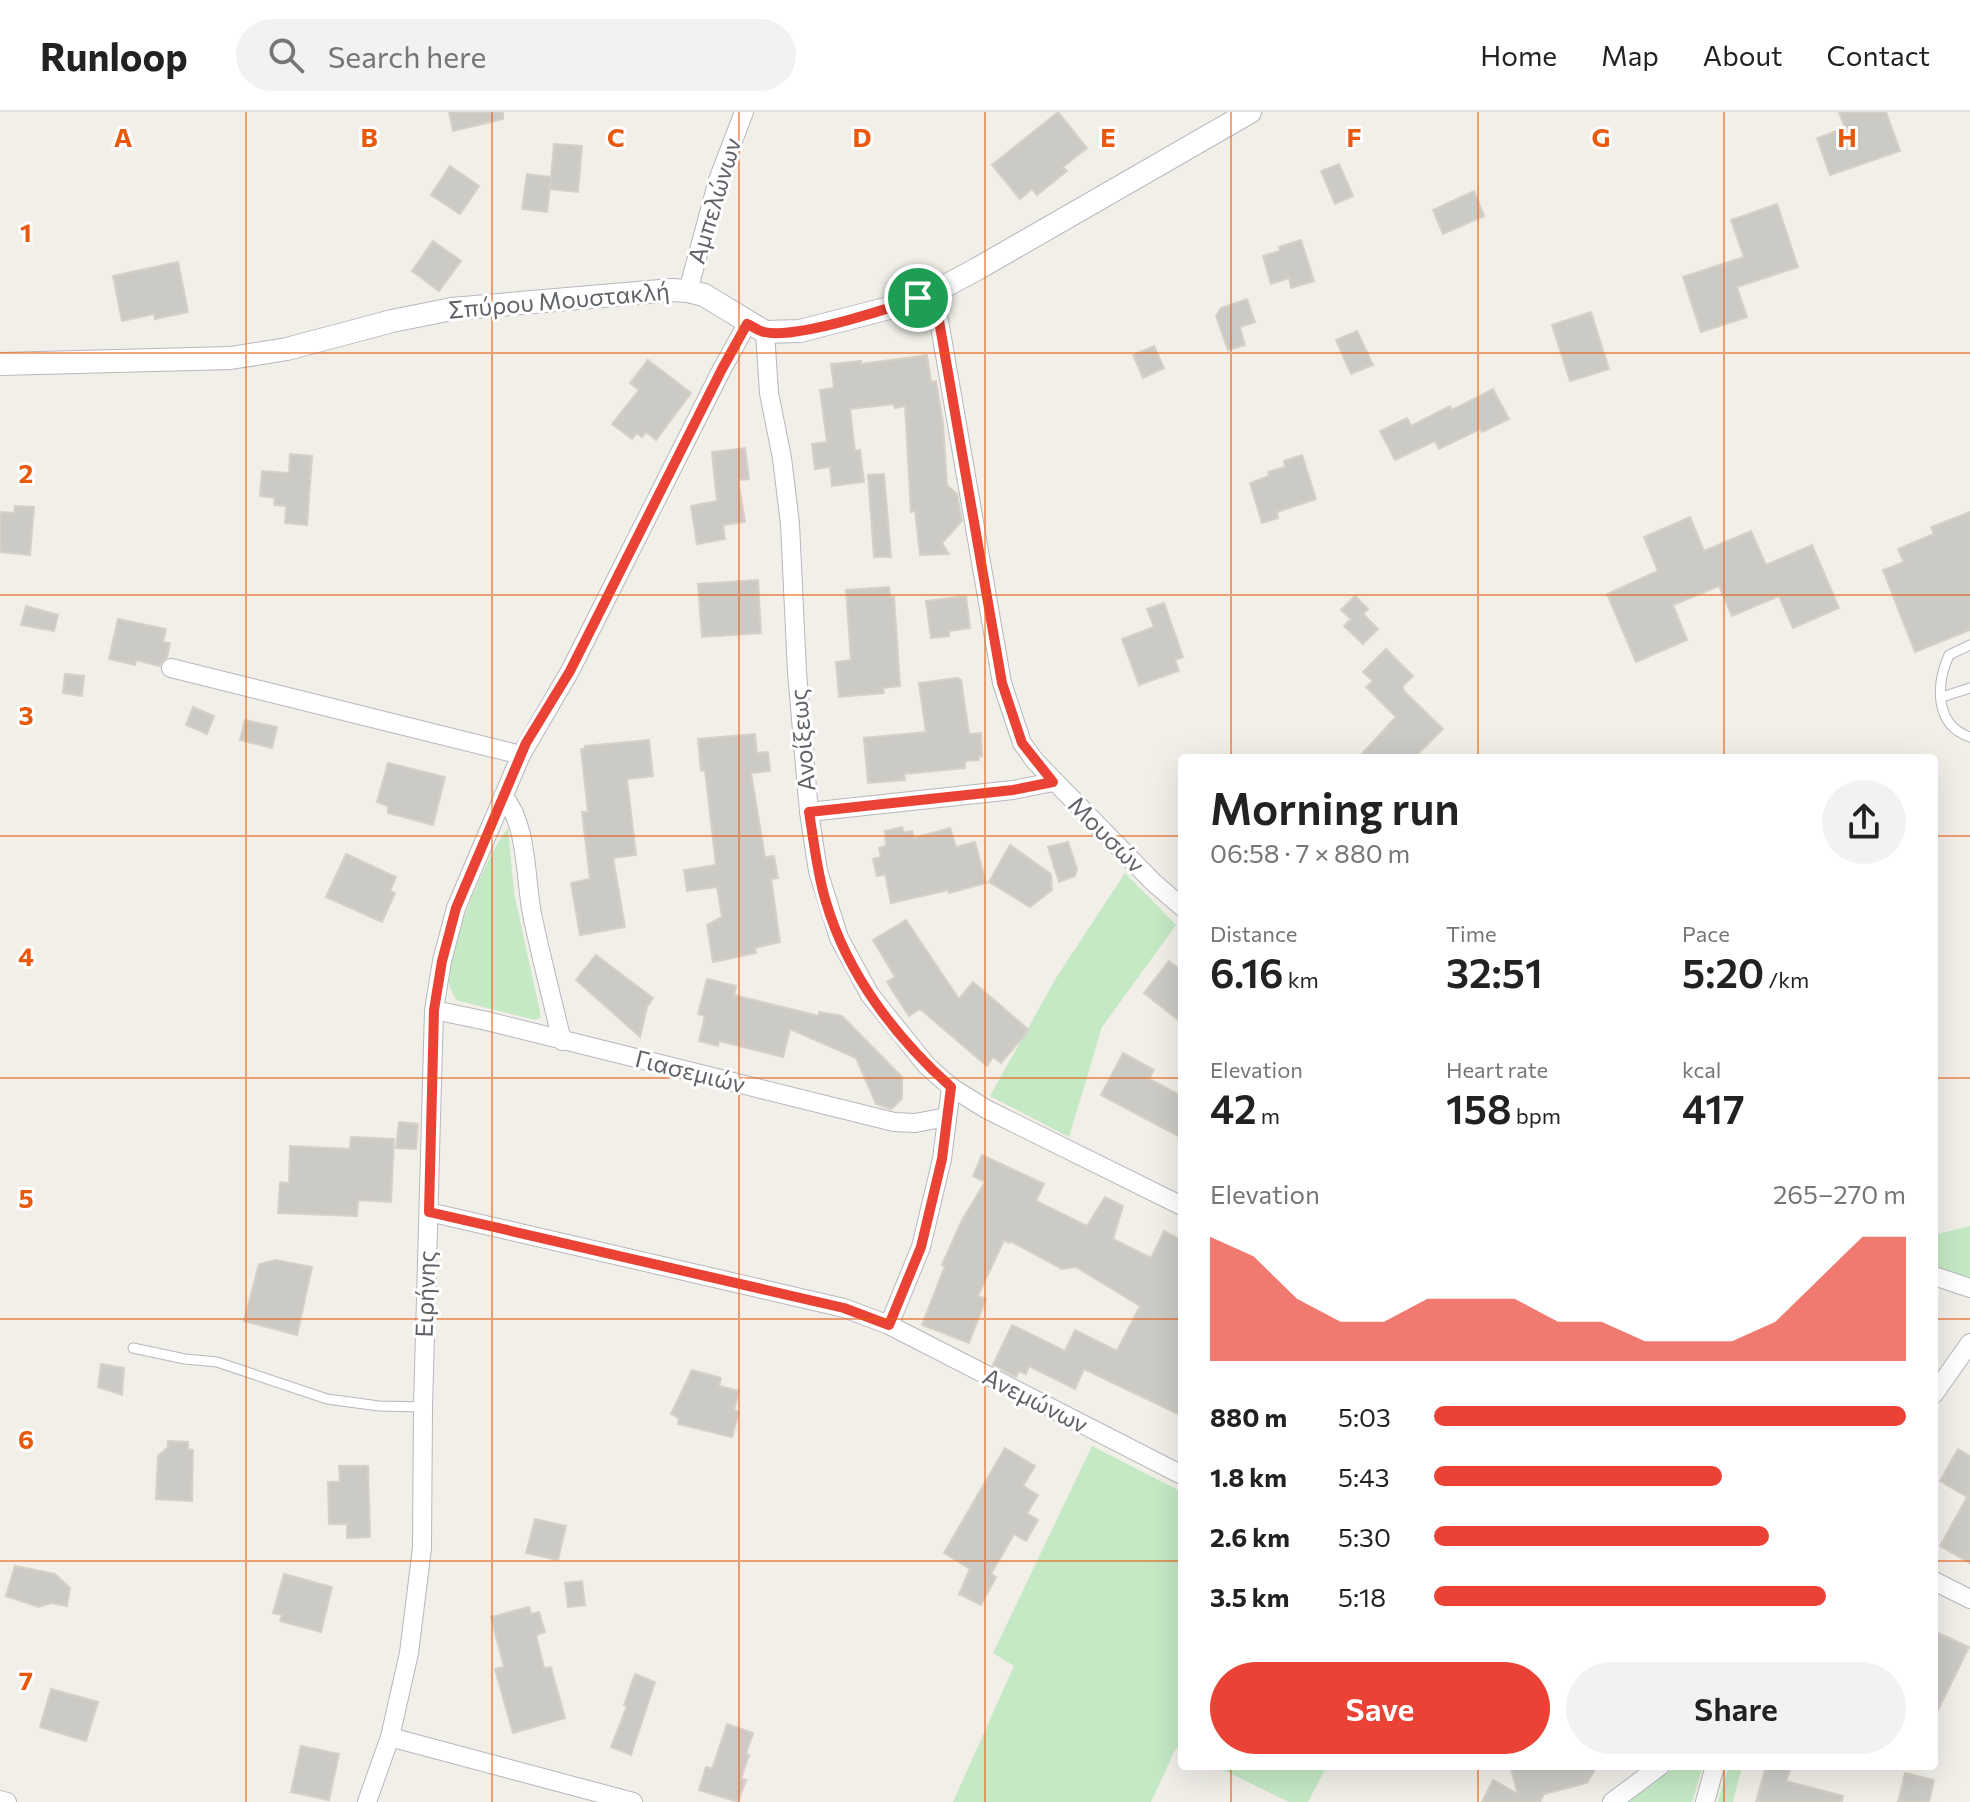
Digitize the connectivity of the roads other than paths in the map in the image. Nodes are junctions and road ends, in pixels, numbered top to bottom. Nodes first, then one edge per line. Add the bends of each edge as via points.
1 (744, 112) edge
2 (1250, 112) edge
3 (688, 291) junction
4 (934, 292) junction
5 (756, 328) junction
6 (0, 364) edge
7 (1970, 645) edge
8 (171, 668) dead end
9 (1970, 688) edge
10 (1942, 697) junction
11 (1970, 737) edge
12 (521, 755) junction
13 (1053, 782) junction
14 (503, 796) junction
15 (809, 812) junction
16 (1178, 904) edge
17 (434, 1010) junction
18 (562, 1041) junction
19 (951, 1087) junction
20 (947, 1117) junction
21 (1178, 1204) edge
22 (429, 1212) junction
23 (1938, 1277) edge
24 (1970, 1288) edge
25 (889, 1325) junction
26 (1970, 1343) edge
27 (133, 1348) dead end
28 (1938, 1388) edge
29 (423, 1407) junction
30 (1178, 1473) edge
31 (1938, 1583) edge
32 (1970, 1599) edge
33 (390, 1737) junction
34 (1655, 1770) edge
35 (1714, 1770) edge
36 (0, 1800) edge
37 (7, 1802) edge
38 (367, 1802) edge
39 (633, 1802) edge
40 (1612, 1802) edge
41 (1705, 1802) edge

1 - 3 street, Αμπελώνων via 718,180
2 - 4 street
3 - 5 street, Σπύρου Μουστακλή
3 - 6 street, Σπύρου Μουστακλή via 452,309 231,358
4 - 5 street via 800,331
4 - 13 street, Μουσών via 1002,683 1022,743
5 - 12 street, Ειρήνης via 722,369 570,671
5 - 15 street, Ανοίξεως via 790,524
7 - 10 lane via 1949,655 1941,674
8 - 12 street
9 - 10 lane
10 - 11 lane via 1945,719 1957,733
12 - 14 street, Ειρήνης
13 - 15 street
13 - 16 street, Μουσών
14 - 17 street, Ειρήνης via 456,908
14 - 18 street via 519,824 530,901
15 - 19 street, Ανοίξεως via 826,903 852,966 898,1031
17 - 18 street, Γιασεμιών
17 - 22 street, Ειρήνης
18 - 20 street, Γιασεμιών via 894,1122
19 - 20 street
19 - 21 street, Ανοίξεως
20 - 25 street via 921,1247
22 - 25 street, Ανεμώνων via 844,1308
22 - 29 street, Ειρήνης
23 - 24 street
25 - 30 street, Ανεμώνων
26 - 28 street
27 - 29 lane via 217,1362 327,1399
29 - 33 street, Ειρήνης via 422,1548 409,1653
31 - 32 street
33 - 38 street, Ειρήνης
33 - 39 street
34 - 40 street
35 - 41 street
36 - 37 street

